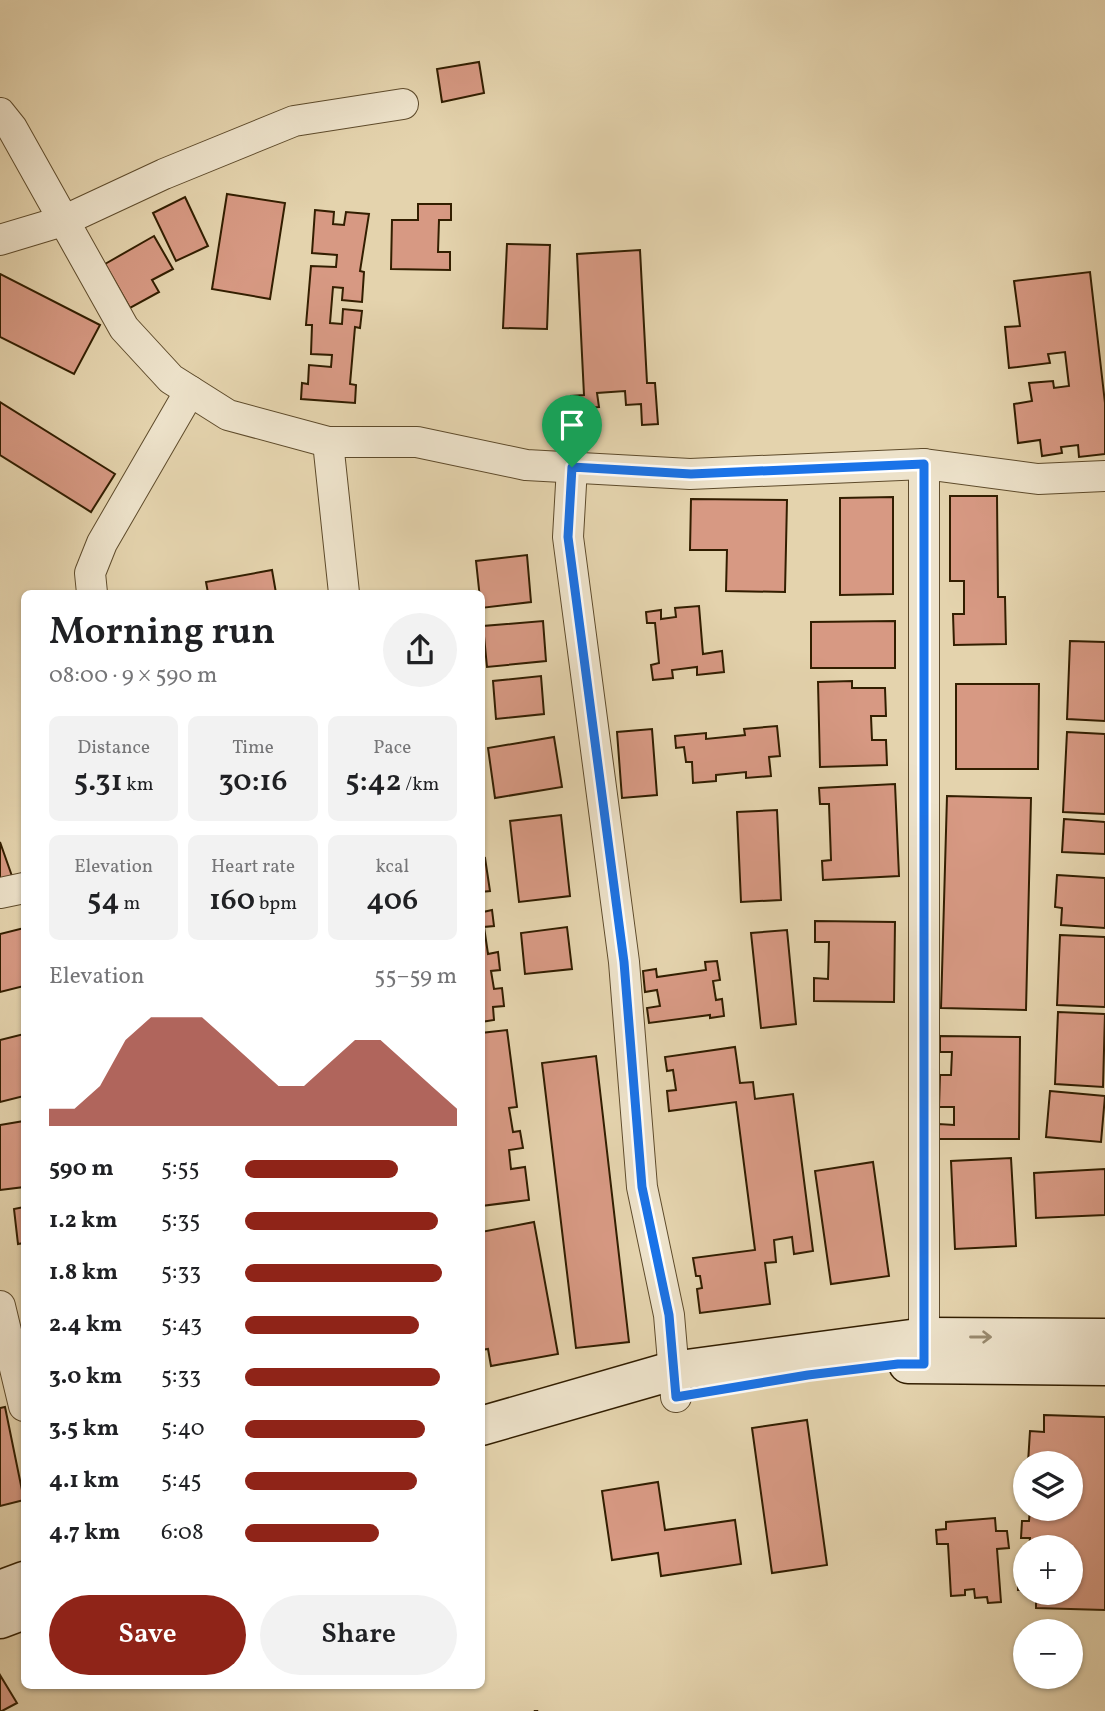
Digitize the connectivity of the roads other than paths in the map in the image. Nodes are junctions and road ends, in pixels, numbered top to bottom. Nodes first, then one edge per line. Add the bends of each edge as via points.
1 (403, 104) dead end
2 (0, 113) edge
3 (63, 221) junction
4 (0, 240) edge
5 (190, 391) junction
6 (328, 442) junction
7 (924, 464) junction
8 (572, 467) junction
9 (1105, 476) edge
10 (92, 590) edge
11 (344, 590) edge
12 (21, 889) edge
13 (0, 893) edge
14 (0, 1306) edge
15 (1105, 1338) edge
16 (925, 1350) junction
17 (1105, 1366) edge
18 (674, 1384) junction
19 (21, 1394) edge
20 (485, 1425) edge
21 (485, 1449) edge
22 (21, 1582) edge
23 (0, 1590) edge
24 (21, 1611) edge
25 (0, 1619) edge

1 - 3 street via 294,121
2 - 3 street
3 - 4 street
3 - 5 street via 124,328 171,379
5 - 6 street via 228,415
5 - 10 street via 102,543 90,573
6 - 8 street via 417,442 526,465
6 - 11 street
7 - 8 street via 691,474
7 - 9 street via 1038,479
7 - 16 street
8 - 18 street via 568,537 624,962 642,1187 669,1315
12 - 13 street
14 - 19 street
16 -> 15 street
16 - 17 street
16 - 18 street via 898,1364
18 - 20 street
18 - 21 street via 631,1406
22 - 23 street
24 - 25 street

